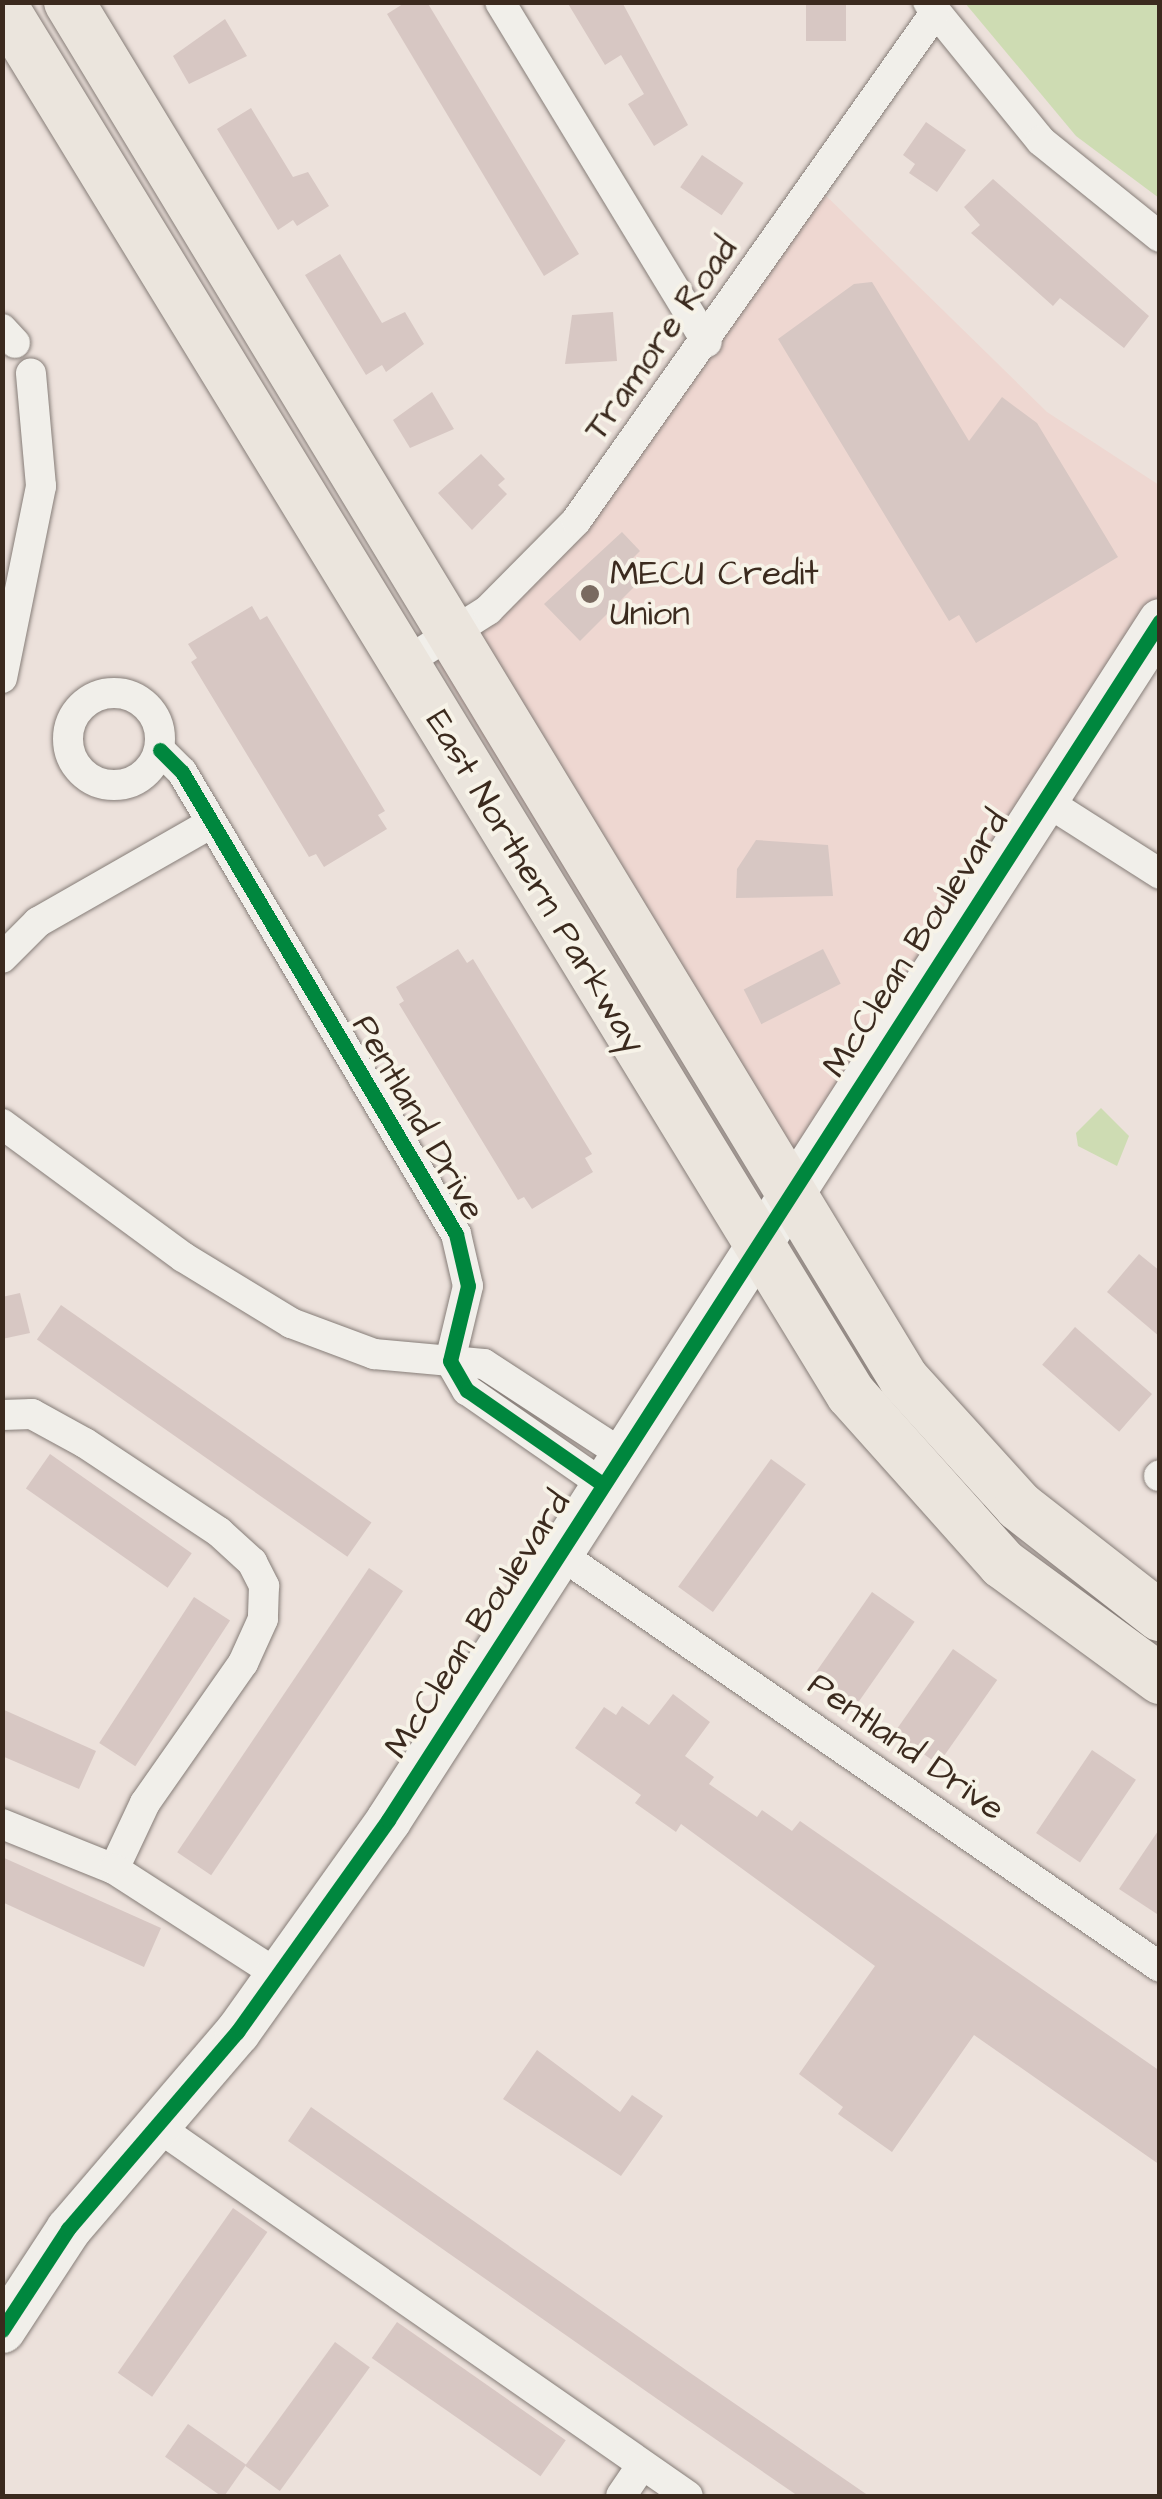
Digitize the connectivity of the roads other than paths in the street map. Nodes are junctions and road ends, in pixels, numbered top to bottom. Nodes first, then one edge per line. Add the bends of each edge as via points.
1 (69, 2) edge
2 (500, 2) edge
3 (2, 5) edge
4 (932, 8) edge
5 (1160, 236) edge
6 (707, 342) junction
7 (31, 373) dead end
8 (1160, 621) edge
9 (454, 636) junction
10 (403, 664) junction
11 (2, 678) edge
12 (160, 750) dead end
13 (1044, 800) junction
14 (210, 824) junction
15 (1160, 874) edge
16 (2, 958) edge
17 (2, 1124) edge
18 (792, 1192) junction
19 (756, 1249) junction
20 (450, 1361) junction
21 (2, 1415) edge
22 (612, 1469) junction
23 (560, 1554) junction
24 (1160, 1616) edge
25 (1160, 1679) edge
26 (2, 1824) edge
27 (114, 1869) junction
28 (1160, 1967) edge
29 (280, 1976) junction
30 (155, 2125) junction
31 (2, 2330) edge
32 (642, 2465) junction
33 (621, 2496) edge
34 (688, 2496) edge

1 - 9 main road, East Northern Parkway
2 - 6 street
3 - 10 main road, East Northern Parkway
4 - 5 street via 1041,141
4 - 6 street, Tramore Road
6 - 9 street, Tramore Road via 576,521
7 - 11 street via 42,486
8 - 13 street, McClean Boulevard
9 - 10 street, Tramore Road
9 - 18 main road, East Northern Parkway
10 - 19 main road, East Northern Parkway
12 - 14 street, Pentland Drive
13 - 15 street
13 - 18 street, McClean Boulevard
14 - 16 street via 38,922
14 - 20 street, Pentland Drive via 456,1234 468,1286
17 - 20 street via 183,1256 291,1323 374,1354
18 - 19 street, McClean Boulevard
18 - 24 main road, East Northern Parkway via 904,1379 962,1449 1019,1506
19 - 22 street, McClean Boulevard
19 - 25 main road, East Northern Parkway via 850,1394 947,1510 1050,1604
20 - 22 street via 466,1390
21 - 27 street via 32,1414 85,1443 218,1532 252,1562 264,1586 263,1619 243,1663 135,1820
22 - 23 street, McClean Boulevard
23 - 28 street, Pentland Drive
23 - 29 street, McClean Boulevard
26 - 27 street
27 - 29 street
29 - 30 street, McClean Boulevard
30 - 31 street, McClean Boulevard via 68,2229
30 - 32 street
32 - 33 street
32 - 34 street

